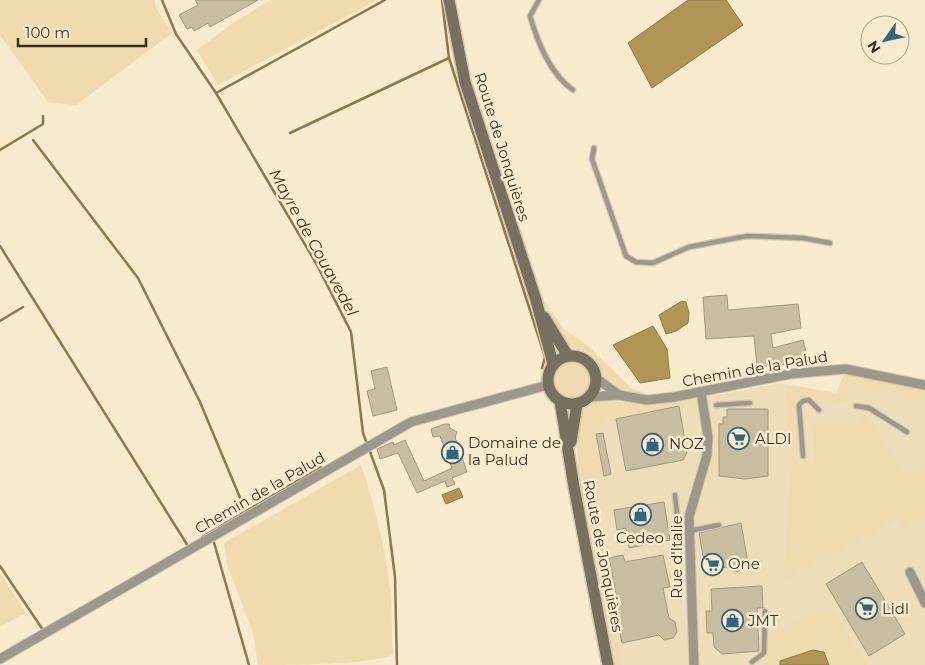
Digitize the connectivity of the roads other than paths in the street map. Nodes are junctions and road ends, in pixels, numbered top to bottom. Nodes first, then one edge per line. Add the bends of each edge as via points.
1 (449, 0) edge
2 (539, 0) edge
3 (573, 90) dead end
4 (594, 148) dead end
5 (830, 243) dead end
6 (536, 300) junction
7 (568, 356) junction
8 (553, 364) junction
9 (596, 378) junction
10 (925, 384) edge
11 (548, 385) junction
12 (702, 392) junction
13 (619, 395) junction
14 (589, 397) junction
15 (560, 401) junction
16 (750, 403) dead end
17 (577, 404) junction
18 (716, 405) dead end
19 (856, 406) dead end
20 (819, 410) dead end
21 (907, 432) dead end
22 (570, 452) junction
23 (803, 456) dead end
24 (675, 495) dead end
25 (719, 525) dead end
26 (689, 530) junction
27 (910, 572) dead end
28 (925, 603) edge
29 (765, 611) dead end
30 (0, 659) edge
31 (752, 662) dead end
32 (608, 665) edge
33 (694, 665) edge

1 - 6 main road, Route de Jonquières via 470,100
2 - 3 lane via 530,16 535,35 562,82
4 - 5 lane via 592,159 626,256 636,262 652,263 689,247 747,236 803,238
6 - 7 main road, Route de Jonquières
6 - 8 main road, Route de Jonquières
7 - 8 main road
7 - 9 main road via 587,361
8 - 11 main road, Route de Jonquières
9 - 13 street, Chemin de la Palud
9 - 14 main road
10 - 12 street, Chemin de la Palud via 844,369 790,374
11 - 15 main road, Route de Jonquières
11 - 30 street, Chemin de la Palud via 411,422
12 - 13 street, Chemin de la Palud via 647,400
12 - 26 street, Rue d'Italie via 707,455 689,517
13 - 14 street, Chemin de la Palud
14 - 17 main road
15 - 17 main road
15 - 22 main road, Route de Jonquières
16 - 18 lane
17 - 22 main road, Route de Jonquières
19 - 21 lane via 869,408
20 - 23 lane via 809,400 799,405
22 - 32 main road, Route de Jonquières
24 - 26 lane via 679,533
25 - 26 lane
26 - 33 street, Rue d'Italie
27 - 28 street
29 - 31 lane via 764,653

